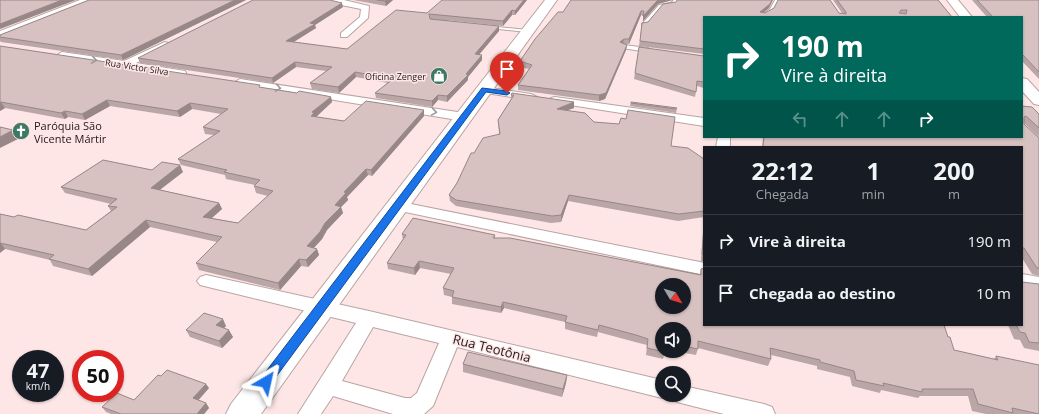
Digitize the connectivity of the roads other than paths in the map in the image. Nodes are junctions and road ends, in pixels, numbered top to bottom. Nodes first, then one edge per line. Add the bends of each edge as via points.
1 (89, 0) edge
2 (326, 0) edge
3 (551, 0) edge
4 (777, 0) edge
5 (952, 0) edge
6 (674, 2) edge
7 (763, 16) edge
8 (965, 16) edge
9 (644, 25) edge
10 (483, 26) edge
11 (528, 31) junction
12 (0, 35) edge
13 (344, 35) dead end
14 (172, 41) edge
15 (624, 47) edge
16 (655, 51) edge
17 (47, 53) edge
18 (124, 65) junction
19 (195, 76) edge
20 (227, 80) edge
21 (1023, 83) edge
22 (484, 90) junction
23 (1039, 101) edge
24 (464, 117) junction
25 (703, 122) edge
26 (396, 206) junction
27 (700, 268) edge
28 (1023, 280) edge
29 (206, 281) dead end
30 (1039, 283) edge
31 (321, 307) junction
32 (370, 318) junction
33 (451, 338) junction
34 (328, 386) junction
35 (655, 387) edge
36 (691, 397) edge
37 (242, 414) edge
38 (309, 414) edge
39 (764, 414) edge

1 - 12 street
2 - 13 street via 362,6 366,11 364,18
3 - 11 main road
4 - 7 lane via 772,10
5 - 8 street
6 - 9 lane via 661,6
10 - 11 lane
11 - 22 main road
14 - 18 street
15 - 16 lane
17 -> 18 street, Rua Victor Silva
18 - 19 street, Rua Victor Silva
20 -> 24 street
21 - 23 street
22 - 24 main road
22 - 25 street
24 - 26 main road
26 - 27 street
26 - 31 main road
28 - 30 street
29 - 31 street, Rua Teotônia
31 - 32 street, Rua Teotônia
31 - 37 main road
32 - 33 street, Rua Teotônia
32 - 34 street
33 - 34 street via 425,399 416,407 405,408
33 - 35 street, Rua Teotônia
34 - 38 street
36 - 39 street

